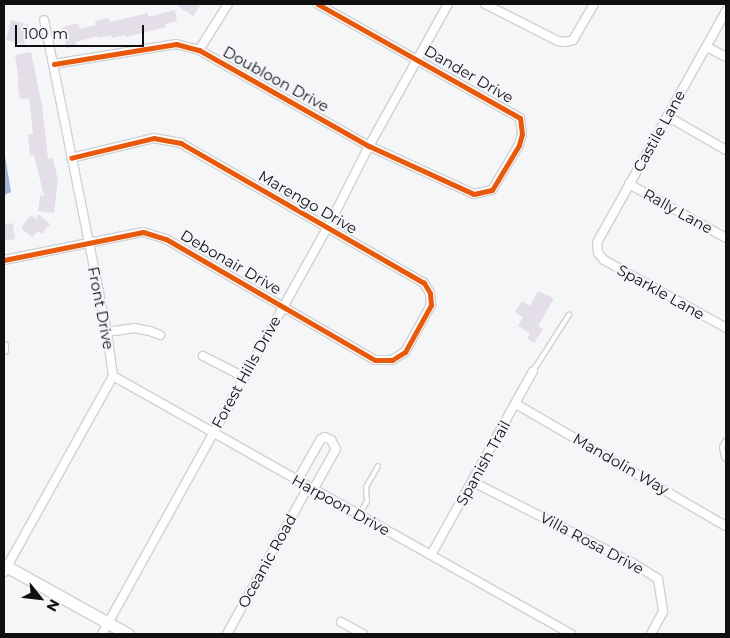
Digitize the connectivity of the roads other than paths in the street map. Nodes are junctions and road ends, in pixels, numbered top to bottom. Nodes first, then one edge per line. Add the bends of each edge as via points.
1 (228, 4) edge
2 (318, 4) edge
3 (448, 4) edge
4 (485, 4) edge
5 (594, 4) edge
6 (726, 11) edge
7 (44, 20) dead end
8 (707, 47) junction
9 (199, 50) junction
10 (726, 57) edge
11 (418, 59) junction
12 (54, 64) junction
13 (666, 116) junction
14 (369, 146) junction
15 (726, 150) edge
16 (71, 158) junction
17 (629, 184) junction
18 (474, 194) joint
19 (328, 227) junction
20 (726, 238) edge
21 (88, 242) junction
22 (598, 252) joint
23 (4, 260) edge
24 (282, 306) junction
25 (570, 315) dead end
26 (726, 328) edge
27 (107, 332) junction
28 (160, 335) dead end
29 (4, 346) edge
30 (4, 350) edge
31 (203, 356) dead end
32 (375, 360) joint
33 (533, 371) joint
34 (113, 376) junction
35 (244, 377) junction
36 (516, 404) junction
37 (213, 432) junction
38 (726, 440) edge
39 (726, 459) edge
40 (378, 466) dead end
41 (297, 481) junction
42 (473, 482) junction
43 (310, 488) junction
44 (359, 515) junction
45 (726, 526) edge
46 (431, 555) junction
47 (5, 568) edge
48 (108, 622) junction
49 (341, 622) dead end
50 (102, 634) edge
51 (128, 634) edge
52 (227, 634) edge
53 (363, 634) edge
54 (571, 634) edge
55 (651, 634) edge

1 - 9 street
2 - 11 street, Dander Drive
3 - 11 street, Forest Hills Drive
4 - 5 street via 565,42 573,40
6 - 8 street, Castile Lane
7 - 12 street, Front Drive
8 - 10 street
8 - 13 street, Castile Lane
9 - 12 street, Doubloon Drive via 176,44
9 - 14 street, Doubloon Drive
11 - 14 street, Forest Hills Drive
11 - 18 street, Dander Drive via 520,118 522,134 519,145 492,190
12 - 16 street, Front Drive
13 - 15 street
13 - 17 street, Castile Lane
14 - 18 street, Doubloon Drive
14 - 19 street, Forest Hills Drive
16 - 19 street, Marengo Drive via 154,138 170,140 181,143
16 - 21 street, Front Drive
17 - 20 street, Rally Lane
17 - 22 street, Castile Lane via 596,243
19 - 24 street, Forest Hills Drive
19 - 32 street, Marengo Drive via 424,283 430,293 431,304 405,352 392,360
21 - 23 street, Debonair Drive
21 - 24 street, Debonair Drive via 143,232 166,239
21 - 27 street, Front Drive
22 - 26 street, Sparkle Lane via 604,260
24 - 32 street, Debonair Drive
24 - 35 street, Forest Hills Drive
25 - 33 lane
27 - 28 street via 134,328
27 - 34 street, Front Drive
29 - 30 street
31 - 35 street
33 - 36 street, Spanish Trail
34 - 37 street, Harpoon Drive
34 - 47 street
35 - 37 street, Forest Hills Drive
36 - 42 street, Spanish Trail
36 - 45 street, Mandolin Way
37 - 41 street, Harpoon Drive
37 - 48 street, Forest Hills Drive
38 - 39 lane via 722,447
40 - 44 lane via 366,487 367,501
41 - 43 street, Harpoon Drive
41 - 43 street, Oceanic Road via 321,439 332,440 336,449
42 - 46 street, Spanish Trail
42 - 55 street, Villa Rosa Drive via 631,562 658,579 663,612
43 - 44 street, Harpoon Drive
43 - 52 street, Oceanic Road
44 - 46 street, Harpoon Drive
46 - 54 street, Harpoon Drive
47 - 48 street
48 - 50 street, Forest Hills Drive
48 - 51 street
49 - 53 street

